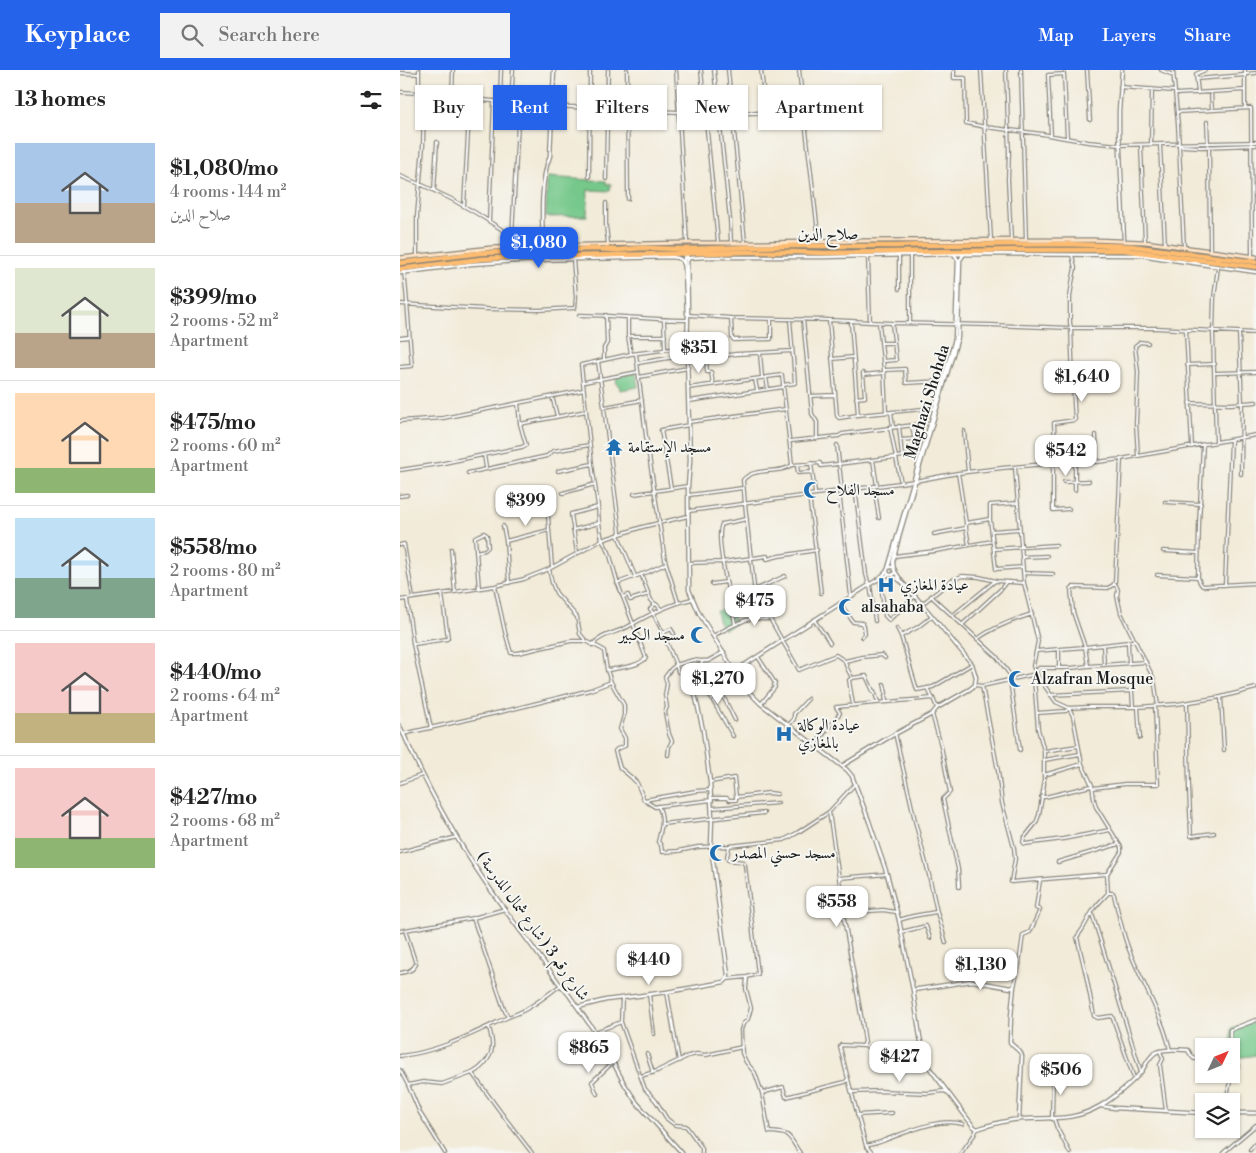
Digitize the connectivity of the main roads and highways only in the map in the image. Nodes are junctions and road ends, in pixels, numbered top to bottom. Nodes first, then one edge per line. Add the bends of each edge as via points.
1 (853, 241) junction
2 (764, 243) junction
3 (954, 245) junction
4 (856, 246) junction
5 (768, 247) junction
6 (541, 251) junction
7 (685, 251) junction
8 (897, 251) junction
9 (954, 253) junction
10 (1231, 256) junction
11 (1254, 257) edge
12 (400, 258) edge
13 (1256, 262) edge
14 (400, 263) edge
15 (1256, 267) edge
16 (401, 271) edge

1 - 2 main road
1 - 4 highway
1 - 10 main road via 1124,240
2 - 5 highway
2 - 6 main road via 608,244
3 - 8 highway, صلاح الدين via 925,245
3 - 9 highway
3 - 10 highway, صلاح الدين via 1131,246
4 - 5 highway, صلاح الدين
4 - 8 highway, صلاح الدين
5 - 7 highway, صلاح الدين
6 - 7 highway, صلاح الدين via 642,248
6 - 7 highway, صلاح الدين via 620,256
6 - 12 main road via 522,247 491,248
6 - 14 highway, صلاح الدين via 480,253
6 - 16 highway, صلاح الدين
7 - 8 highway, صلاح الدين
8 - 9 highway, صلاح الدين
9 - 15 highway, صلاح الدين via 1124,250
10 - 11 main road
10 - 13 highway, صلاح الدين

